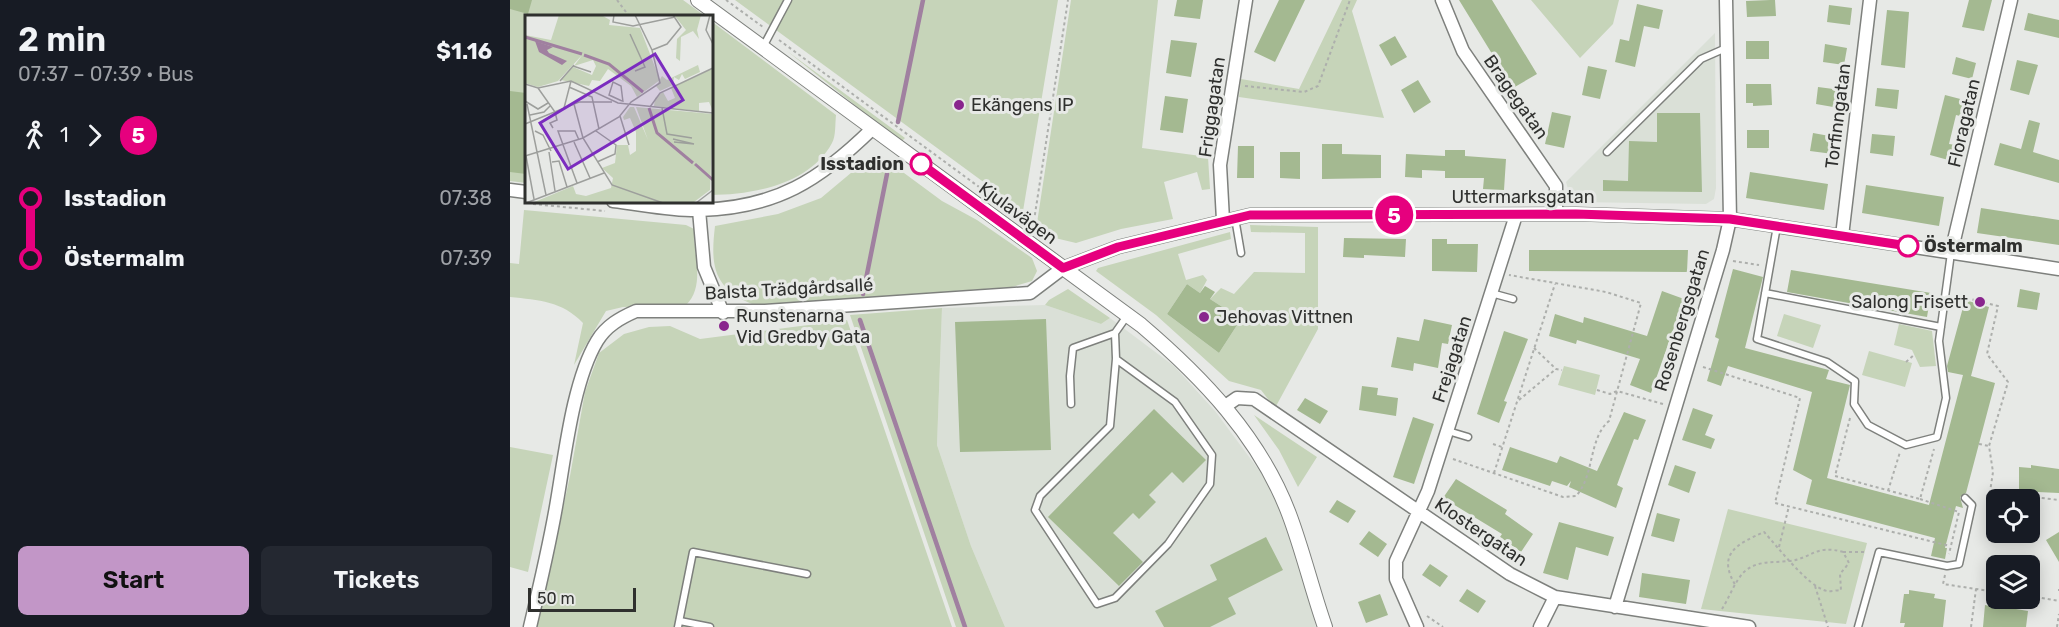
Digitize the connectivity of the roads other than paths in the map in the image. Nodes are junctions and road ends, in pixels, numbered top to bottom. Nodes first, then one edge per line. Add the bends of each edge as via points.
1 (698, 0) edge
2 (788, 0) edge
3 (1246, 0) edge
4 (1442, 0) edge
5 (1726, 0) edge
6 (1870, 0) edge
7 (2012, 0) edge
8 (763, 47) junction
9 (1726, 48) junction
10 (872, 129) junction
11 (1607, 152) dead end
12 (510, 190) edge
13 (525, 192) edge
14 (623, 202) edge
15 (699, 210) junction
16 (1556, 214) junction
17 (1516, 215) junction
18 (1229, 219) junction
19 (1730, 219) junction
20 (1777, 226) junction
21 (1842, 236) junction
22 (1241, 253) dead end
23 (1951, 254) junction
24 (1063, 268) junction
25 (2059, 269) edge
26 (1491, 293) junction
27 (1765, 293) junction
28 (1513, 298) dead end
29 (723, 313) junction
30 (1127, 316) junction
31 (1941, 327) junction
32 (1115, 333) junction
33 (1116, 359) junction
34 (1071, 404) dead end
35 (1224, 407) junction
36 (1448, 431) junction
37 (1468, 437) dead end
38 (1965, 498) dead end
39 (1420, 512) junction
40 (807, 574) dead end
41 (1555, 597) junction
42 (1615, 607) junction
43 (679, 624) edge
44 (1740, 626) edge
45 (530, 627) edge
46 (710, 627) edge
47 (1325, 627) edge
48 (1417, 627) edge
49 (1540, 627) edge
50 (1858, 627) edge

1 - 8 street, Kjulavägen
2 - 8 lane
3 - 18 street, Friggagatan via 1220,165
4 - 16 street, Bragegatan via 1463,51 1556,186
5 - 9 street, Rosenbergsgatan
6 - 21 street, Torfinngatan
7 - 23 street, Floragatan
8 - 10 street, Kjulavägen
9 - 11 lane via 1701,59
9 - 19 street, Rosenbergsgatan
10 - 15 street via 841,159 789,193 757,203
10 - 24 street, Kjulavägen
12 - 13 street
14 - 15 street
15 - 29 street via 704,267
16 - 17 street, Uttermarksgatan
16 - 19 street, Uttermarksgatan
17 - 18 street, Uttermarksgatan via 1250,215
17 - 26 street, Frejagatan
18 - 22 lane
18 - 24 street, Uttermarksgatan via 1118,247
19 - 20 street, Uttermarksgatan
19 - 42 street, Rosenbergsgatan
20 - 21 street, Uttermarksgatan
20 - 27 lane
21 - 23 street, Uttermarksgatan
23 - 25 street, Uttermarksgatan
23 - 31 lane
24 - 29 street, Balsta Trädgårdsallé via 1040,287 1021,294
24 - 30 street, Kjulavägen
26 - 28 lane
26 - 36 street, Frejagatan
27 - 31 lane
27 - 31 lane via 1757,339 1827,362 1855,381 1854,404 1868,425 1906,445 1937,437 1946,398 1939,342
29 - 45 street, Balsta Trädgårdsallé via 636,311 620,318 598,339 577,399
30 - 32 lane
30 - 35 street, Kjulavägen via 1175,354
32 - 33 lane
32 - 34 lane via 1074,348
33 - 33 lane via 1110,426 1040,496 1035,510 1097,604 1115,598 1168,544 1210,484 1212,454 1175,402
35 - 39 street, Klostergatan via 1237,398 1254,399
35 - 47 street, Kjulavägen via 1269,470 1288,512
36 - 37 lane
36 - 39 street, Frejagatan
38 - 50 lane via 1972,505 1959,564 1947,566 1879,552
39 - 41 street, Klostergatan via 1510,574
39 - 48 street, Frejagatan via 1395,568
40 - 43 lane via 693,552
41 - 42 street, Klostergatan
41 - 49 street
42 - 44 street, Klostergatan
43 - 46 lane

